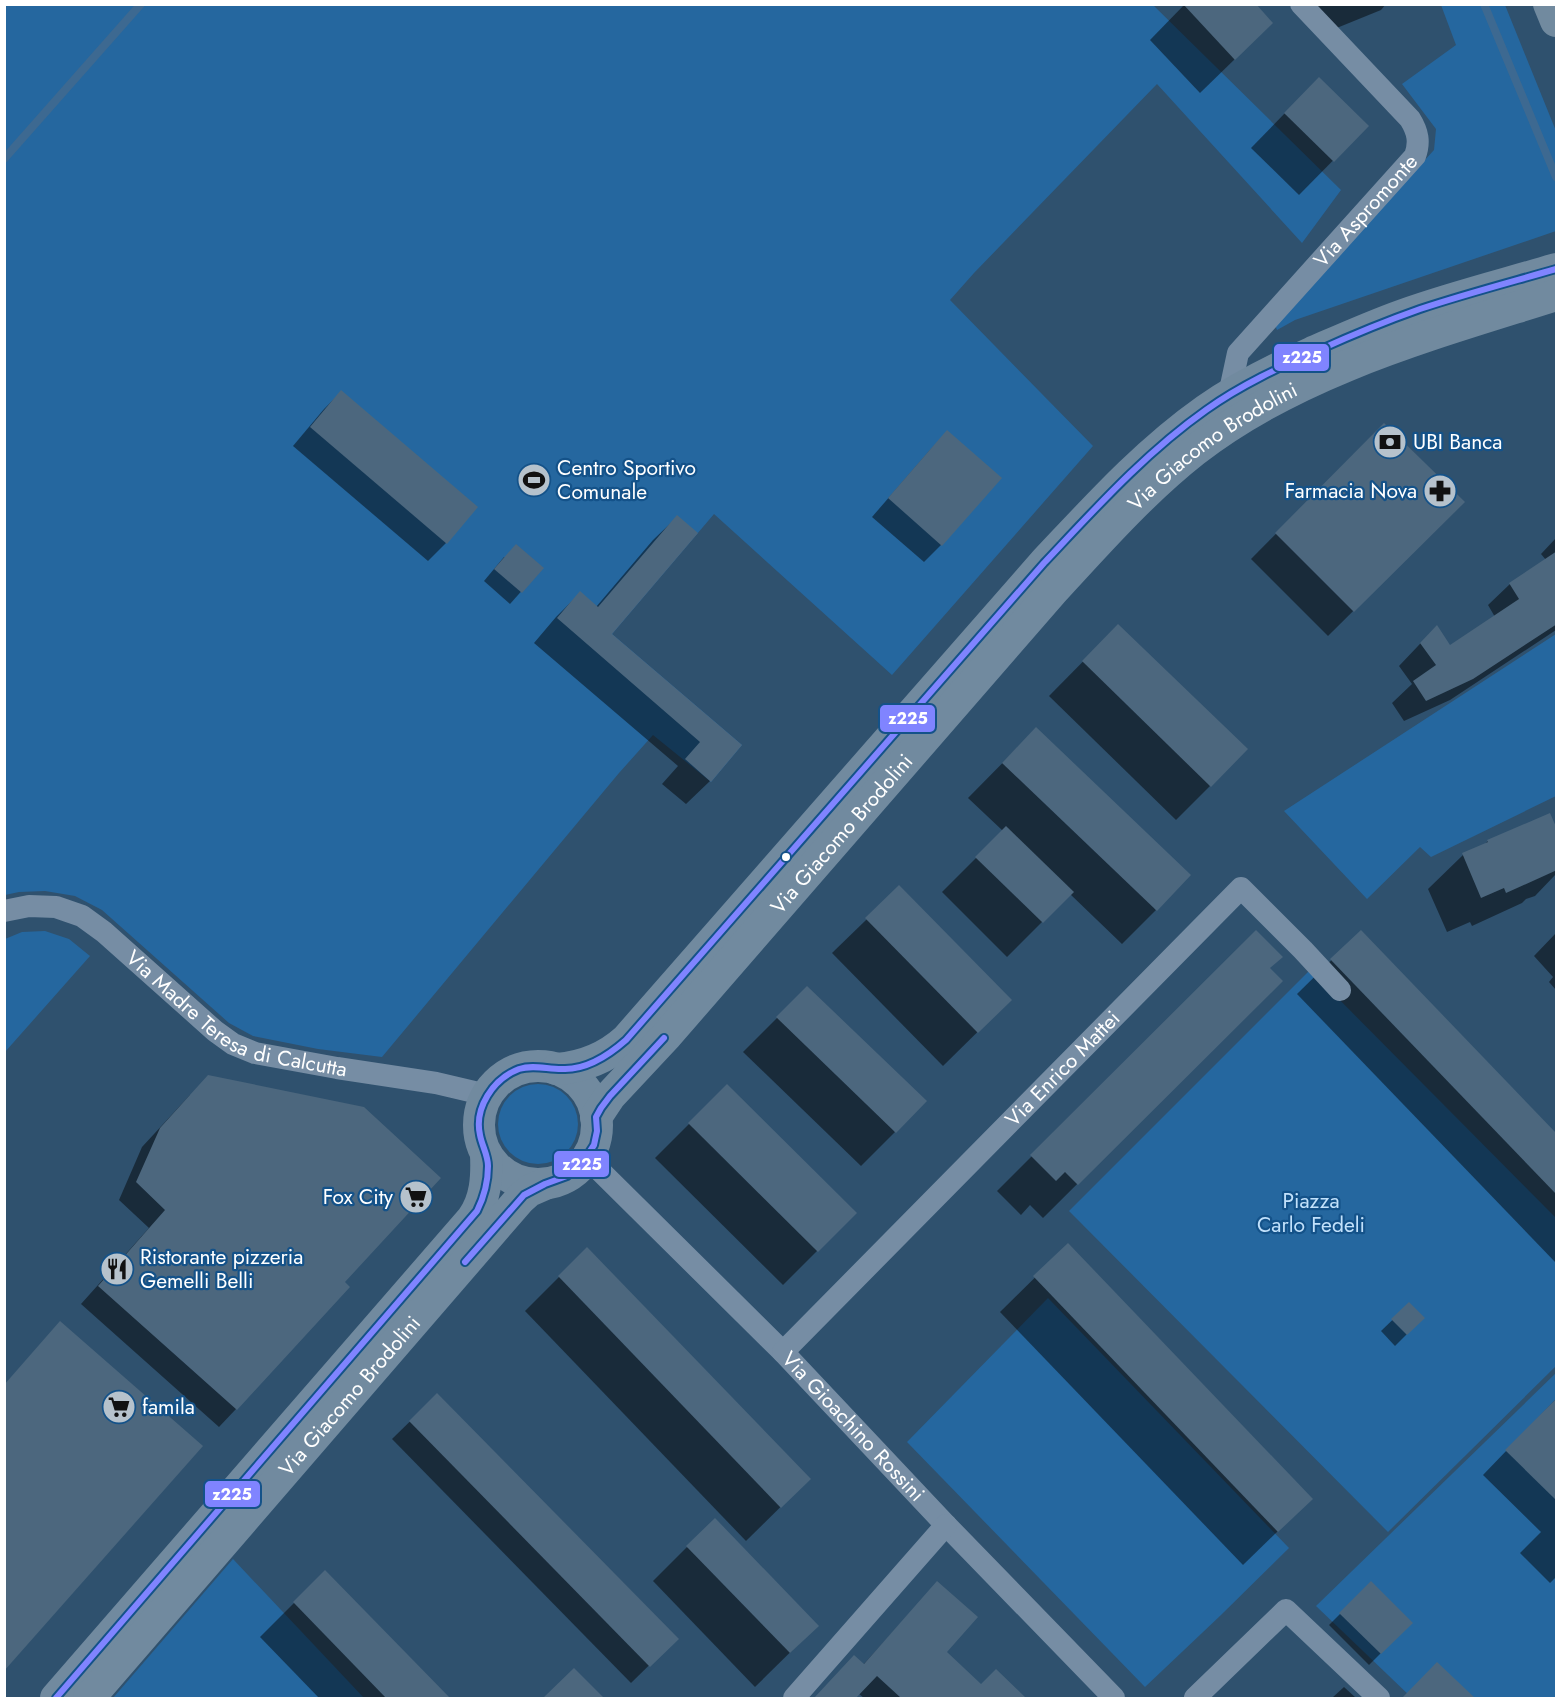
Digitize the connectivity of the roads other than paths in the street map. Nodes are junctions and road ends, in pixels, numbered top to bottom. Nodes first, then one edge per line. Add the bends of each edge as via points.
1 (1301, 4) edge
2 (1550, 4) edge
3 (1557, 21) edge
4 (1557, 269) edge
5 (1557, 296) edge
6 (1229, 395) junction
7 (1115, 526) junction
8 (4, 911) edge
9 (1340, 990) dead end
10 (557, 1069) junction
11 (487, 1095) junction
12 (596, 1117) junction
13 (486, 1154) junction
14 (587, 1158) junction
15 (545, 1184) junction
16 (783, 1352) junction
17 (946, 1525) junction
18 (56, 1698) edge
19 (89, 1698) edge
20 (794, 1698) edge
21 (1114, 1698) edge
22 (1194, 1698) edge
23 (1379, 1698) edge

1 - 6 street, Via Aspromonte via 1410,119 1416,129 1418,148 1415,156 1238,353
2 - 3 main road
4 - 6 main road, Via Giacomo Brodolini via 1405,314 1299,358
5 - 7 main road, Via Giacomo Brodolini via 1415,340 1283,396 1194,451
6 - 7 main road, Via Giacomo Brodolini via 1194,436 1135,488
6 - 10 main road, Via Giacomo Brodolini via 1165,441 1052,554 626,1040 596,1061
7 - 12 main road, Via Giacomo Brodolini via 1052,592 610,1096
8 - 11 street, Via Madre Teresa di Calcutta via 29,906 56,907 82,916 215,1031 255,1053
9 - 16 street, Via Enrico Mattei via 1240,888
10 - 11 main road via 541,1066 516,1070
10 - 12 main road via 582,1086 591,1098
11 - 13 main road via 479,1126
12 - 14 main road via 596,1138
13 - 15 main road via 509,1177 524,1183
13 - 18 main road, Via Giacomo Brodolini via 483,1197 472,1219
14 - 15 main road via 567,1176
14 - 16 street, Via Gioachino Rossini
15 - 19 main road, Via Giacomo Brodolini via 520,1199
16 - 17 street, Via Gioachino Rossini
17 - 20 street
17 - 21 street, Via Gioachino Rossini
22 - 23 street via 1286,1610

